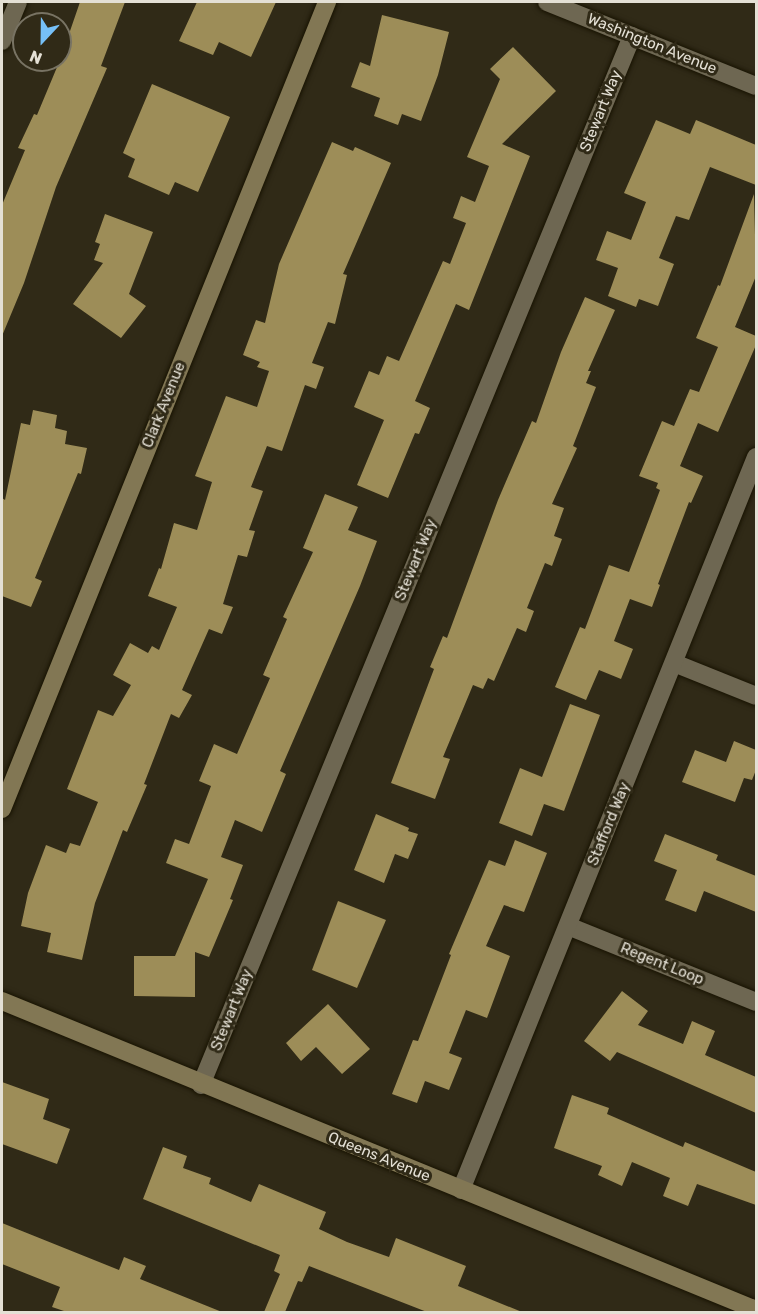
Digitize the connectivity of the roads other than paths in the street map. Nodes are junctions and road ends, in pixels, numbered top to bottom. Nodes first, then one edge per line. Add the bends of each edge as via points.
1 (18, 2) edge
2 (327, 2) edge
3 (547, 2) edge
4 (632, 36) junction
5 (2, 41) edge
6 (756, 86) edge
7 (756, 458) edge
8 (674, 663) junction
9 (756, 696) edge
10 (2, 809) edge
11 (568, 926) junction
12 (2, 1001) edge
13 (756, 1002) edge
14 (201, 1084) junction
15 (461, 1191) junction
16 (756, 1310) edge

1 - 5 street
2 - 10 street, Clark Avenue
3 - 4 street, Washington Avenue
4 - 6 street, Washington Avenue
4 - 14 street, Stewart Way
7 - 8 street, Stafford Way
8 - 9 street
8 - 11 street, Stafford Way
11 - 13 street, Regent Loop
11 - 15 street, Stafford Way
12 - 14 street, Queens Avenue
14 - 15 street, Queens Avenue
15 - 16 street, Queens Avenue

